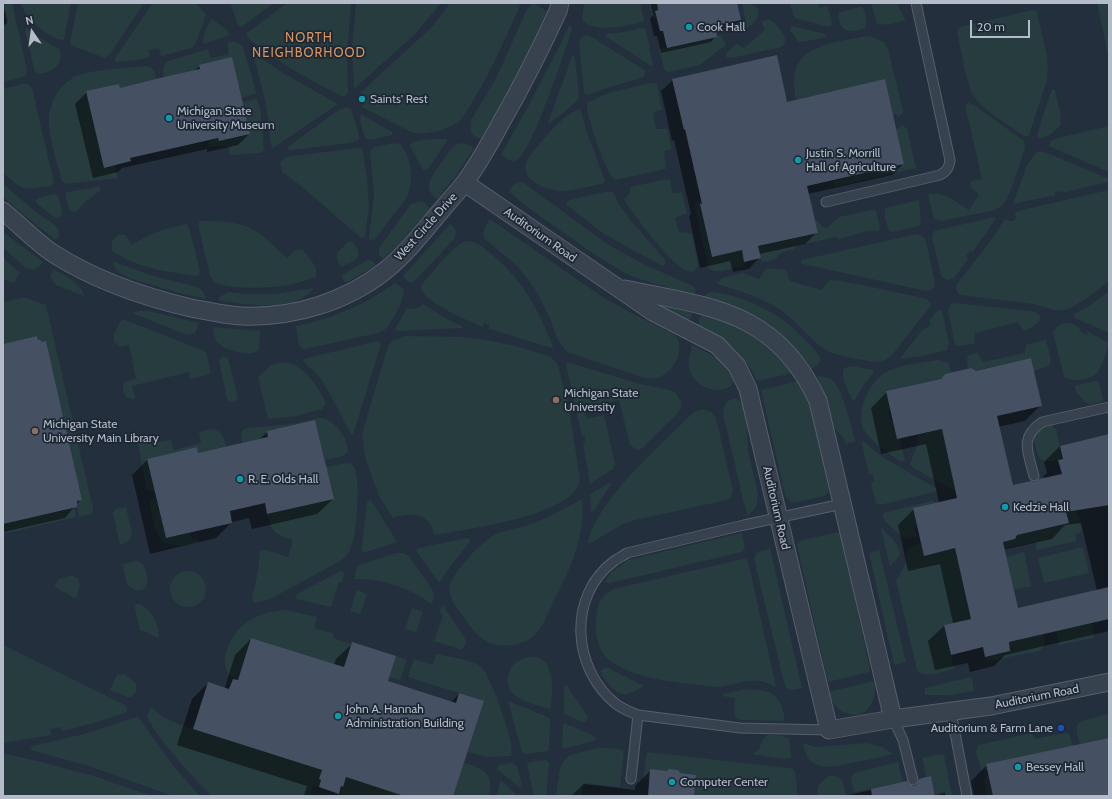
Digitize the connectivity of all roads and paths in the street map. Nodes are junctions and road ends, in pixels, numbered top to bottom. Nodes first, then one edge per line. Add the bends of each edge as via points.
1 (560, 3) edge
2 (916, 3) edge
3 (465, 183) junction
4 (826, 202) dead end
5 (3, 211) edge
6 (615, 287) junction
7 (1109, 407) edge
8 (1034, 476) dead end
9 (842, 504) junction
10 (778, 518) junction
11 (1109, 682) edge
12 (951, 712) junction
13 (638, 715) junction
14 (893, 719) junction
15 (829, 730) junction
16 (631, 779) dead end
17 (913, 780) dead end
18 (967, 796) edge

1 - 3 street, West Circle Drive via 530,71
2 - 4 lane via 950,167 940,175
3 - 5 street, West Circle Drive via 416,241 386,270 360,288 332,302 277,314 242,316 209,312 168,302 111,283 53,253
3 - 6 street, Auditorium Road
6 - 9 street, Auditorium Road via 726,312 755,326 784,348 806,377 818,401
6 - 10 street, Auditorium Road via 653,312 717,345 737,366 748,389
7 - 8 lane via 1042,422 1034,428 1028,436
9 - 10 lane
9 - 14 street, Auditorium Road
10 - 13 lane via 627,553 614,560 593,584 582,612 580,632 587,666 600,688 617,704
10 - 15 street, Auditorium Road
11 - 12 street, Auditorium Road
12 - 14 street, Auditorium Road
12 - 18 lane
13 - 15 lane via 740,728
13 - 16 lane
14 - 15 street, Auditorium Road
14 - 17 lane via 903,740

